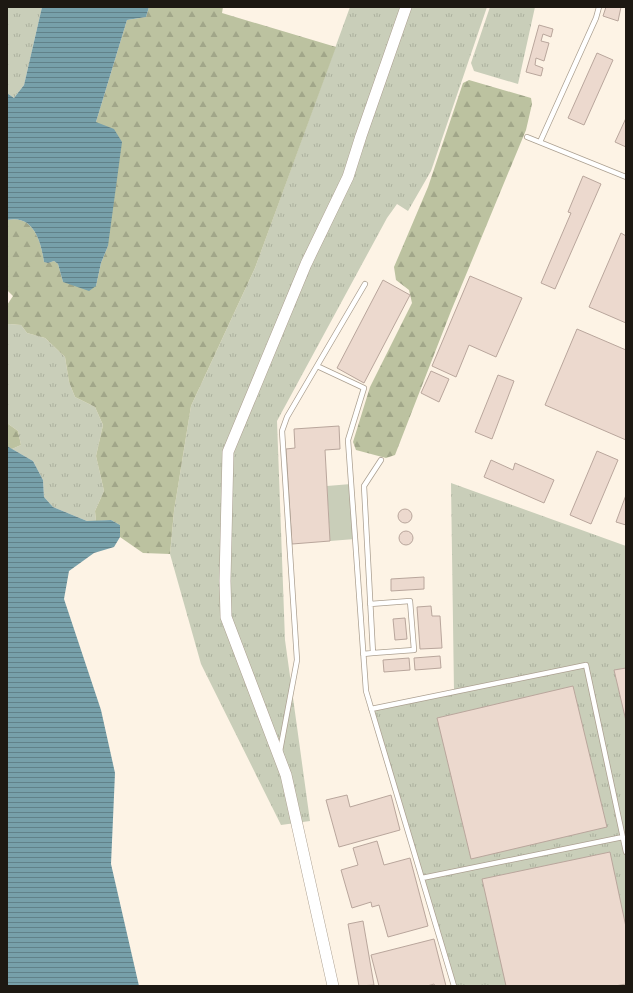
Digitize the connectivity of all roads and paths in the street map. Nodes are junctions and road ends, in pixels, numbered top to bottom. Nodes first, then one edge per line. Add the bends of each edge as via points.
1 (406, 7) edge
2 (598, 7) edge
3 (527, 137) dead end
4 (540, 142) dead end
5 (626, 177) edge
6 (365, 284) dead end
7 (317, 366) junction
8 (381, 460) dead end
9 (370, 604) junction
10 (373, 653) junction
11 (363, 654) junction
12 (371, 709) junction
13 (280, 755) junction
14 (623, 837) junction
15 (626, 852) edge
16 (422, 878) junction
17 (333, 986) edge
18 (454, 986) edge

1 - 13 street via 360,136 348,178 306,264 228,452 226,617
2 - 4 lane via 596,18
3 - 5 lane
6 - 7 lane
7 - 11 lane via 364,388 348,440
7 - 13 lane via 288,416 282,432 297,660
8 - 9 lane via 364,486
9 - 10 lane
9 - 10 lane via 410,602 414,650
10 - 11 lane
11 - 12 lane via 366,691
12 - 14 lane via 586,666
12 - 16 lane
13 - 17 street
14 - 15 lane
14 - 16 lane
16 - 18 lane

